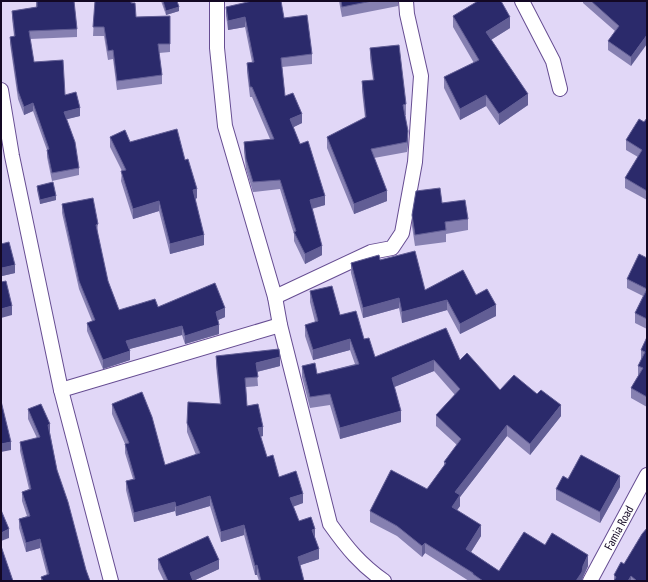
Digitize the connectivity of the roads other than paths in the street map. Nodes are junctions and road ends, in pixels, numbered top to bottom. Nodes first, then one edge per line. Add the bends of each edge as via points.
1 (217, 1) edge
2 (406, 1) edge
3 (522, 1) edge
4 (560, 89) dead end
5 (1, 90) edge
6 (275, 297) junction
7 (280, 325) junction
8 (61, 390) junction
9 (647, 475) edge
10 (111, 581) edge
11 (384, 581) edge
12 (590, 581) edge

1 - 6 street via 217,48 225,126
2 - 6 street via 420,76 415,162 402,233 392,248 372,252
3 - 4 street via 553,61
5 - 8 street via 12,156
6 - 7 street
7 - 8 street
7 - 11 street via 330,524 366,568
8 - 10 street
9 - 12 street, Famia Road

